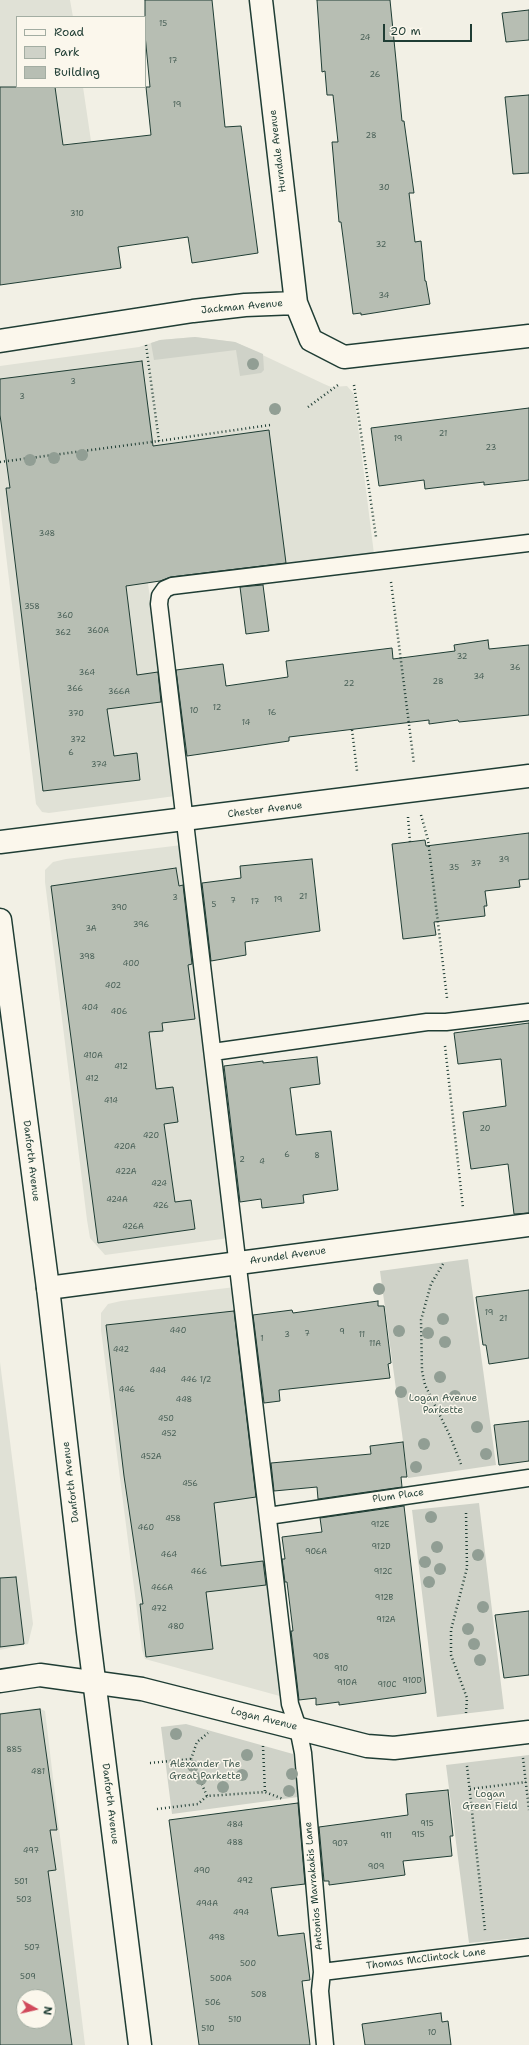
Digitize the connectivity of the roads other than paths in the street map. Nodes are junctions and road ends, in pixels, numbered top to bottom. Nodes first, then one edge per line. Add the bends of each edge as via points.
1 (261, 0) edge
2 (296, 303) junction
3 (529, 336) edge
4 (0, 341) edge
5 (529, 543) edge
6 (529, 776) edge
7 (186, 820) junction
8 (0, 842) edge
9 (0, 920) edge
10 (529, 1012) edge
11 (214, 1052) junction
12 (529, 1225) edge
13 (237, 1263) junction
14 (48, 1288) junction
15 (529, 1478) edge
16 (268, 1516) junction
17 (0, 1681) edge
18 (95, 1681) junction
19 (298, 1728) junction
20 (526, 1742) edge
21 (529, 1947) edge
22 (322, 1972) junction
23 (140, 2045) edge
24 (325, 2045) edge

1 - 2 street, Hurndale Avenue
2 - 3 street, Jackman Avenue via 311,340 344,357
2 - 4 street, Jackman Avenue via 192,311
5 - 7 lane, Antonios Mavrakakis Lane via 172,586 165,589 160,596 159,604
6 - 7 street, Chester Avenue
7 - 8 street, Chester Avenue
7 - 11 lane, Antonios Mavrakakis Lane
9 - 14 street, Danforth Avenue
10 - 11 lane via 427,1022
11 - 13 lane, Antonios Mavrakakis Lane
12 - 13 street, Arundel Avenue
13 - 14 street, Arundel Avenue
13 - 16 lane, Antonios Mavrakakis Lane
14 - 18 street, Danforth Avenue
15 - 16 lane, Plum Place
16 - 19 lane, Antonios Mavrakakis Lane via 290,1704
17 - 18 street, Logan Avenue via 40,1675
18 - 19 street, Logan Avenue via 142,1689
18 - 23 street, Danforth Avenue
19 - 20 street, Logan Avenue via 367,1746 394,1748
19 - 22 lane, Antonios Mavrakakis Lane via 303,1753
21 - 22 lane, Thomas McClintock Lane
22 - 24 lane, Antonios Mavrakakis Lane via 320,1991

